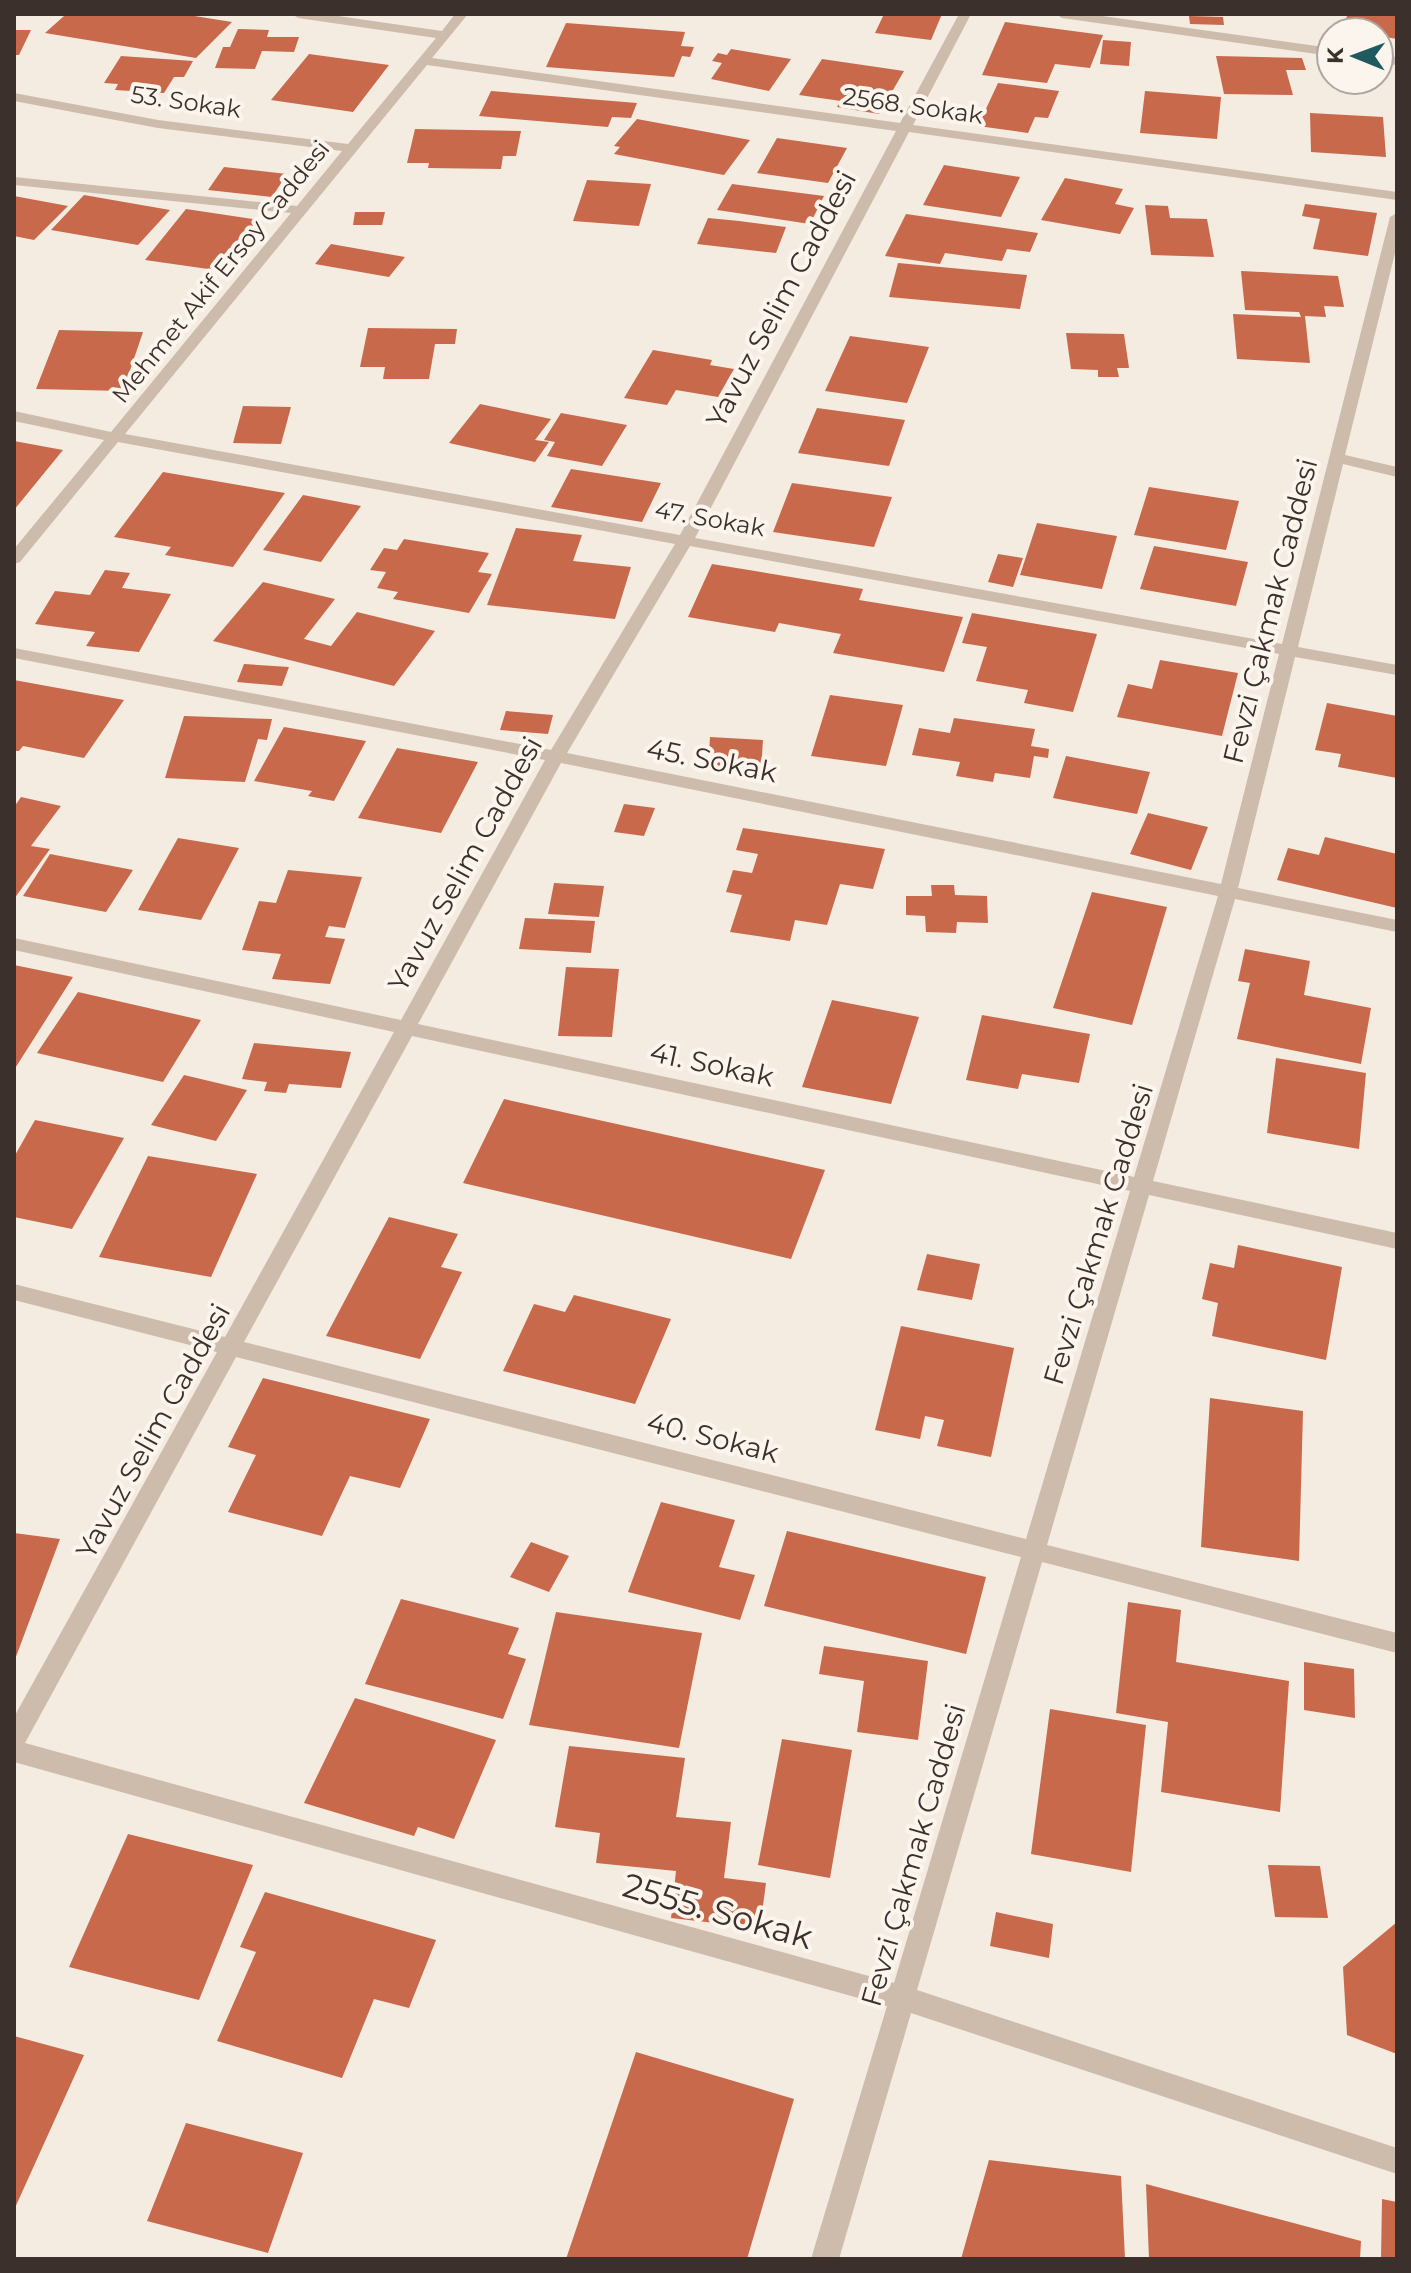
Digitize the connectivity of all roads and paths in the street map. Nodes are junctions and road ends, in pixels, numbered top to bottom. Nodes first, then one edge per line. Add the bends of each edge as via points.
1 (298, 14) edge
2 (462, 14) edge
3 (965, 14) edge
4 (1062, 14) edge
5 (444, 35) junction
6 (1315, 50) edge
7 (423, 61) junction
8 (14, 97) edge
9 (904, 127) junction
10 (351, 148) junction
11 (14, 181) edge
12 (1397, 196) edge
13 (301, 210) junction
14 (1397, 217) edge
15 (14, 416) edge
16 (114, 437) junction
17 (1337, 458) junction
18 (1397, 472) edge
19 (686, 539) junction
20 (14, 559) edge
21 (1289, 649) junction
22 (14, 653) edge
23 (1397, 670) edge
24 (556, 756) junction
25 (1228, 893) junction
26 (1397, 926) edge
27 (14, 944) edge
28 (408, 1026) junction
29 (1141, 1186) junction
30 (1397, 1241) edge
31 (14, 1292) edge
32 (232, 1346) junction
33 (1033, 1549) junction
34 (1397, 1643) edge
35 (14, 1740) edge
36 (14, 1751) edge
37 (900, 1997) junction
38 (1397, 2161) edge
39 (825, 2259) edge

1 - 5 street
2 - 5 street, Mehmet Akif Ersoy Caddesi
3 - 9 street, Yavuz Selim Caddesi
4 - 6 street
5 - 7 street, Mehmet Akif Ersoy Caddesi
7 - 9 street, 2568. Sokak
7 - 10 street, Mehmet Akif Ersoy Caddesi
8 - 10 street, 53. Sokak via 158,124
9 - 12 street, 2568. Sokak
9 - 19 street, Yavuz Selim Caddesi
10 - 13 street, Mehmet Akif Ersoy Caddesi
11 - 13 street
13 - 16 street, Mehmet Akif Ersoy Caddesi
14 - 17 street, Fevzi Çakmak Caddesi
15 - 16 street, 47. Sokak
16 - 19 street, 47. Sokak
16 - 20 street, Mehmet Akif Ersoy Caddesi
17 - 18 street
17 - 21 street, Fevzi Çakmak Caddesi
19 - 21 street, 47. Sokak
19 - 24 street, Yavuz Selim Caddesi
21 - 23 street, 47. Sokak
21 - 25 street, Fevzi Çakmak Caddesi
22 - 24 street, 45. Sokak
24 - 25 street, 45. Sokak
24 - 28 street, Yavuz Selim Caddesi
25 - 26 street, 45. Sokak
25 - 29 street, Fevzi Çakmak Caddesi
27 - 28 street, 41. Sokak
28 - 29 street, 41. Sokak
28 - 32 street, Yavuz Selim Caddesi
29 - 30 street, 41. Sokak
29 - 33 street, Fevzi Çakmak Caddesi
31 - 32 street, 40. Sokak
32 - 33 street, 40. Sokak
32 - 35 street, Yavuz Selim Caddesi
33 - 34 street, 40. Sokak
33 - 37 street, Fevzi Çakmak Caddesi
36 - 37 street, 2555. Sokak
37 - 38 street, 2555. Sokak
37 - 39 street, Fevzi Çakmak Caddesi

